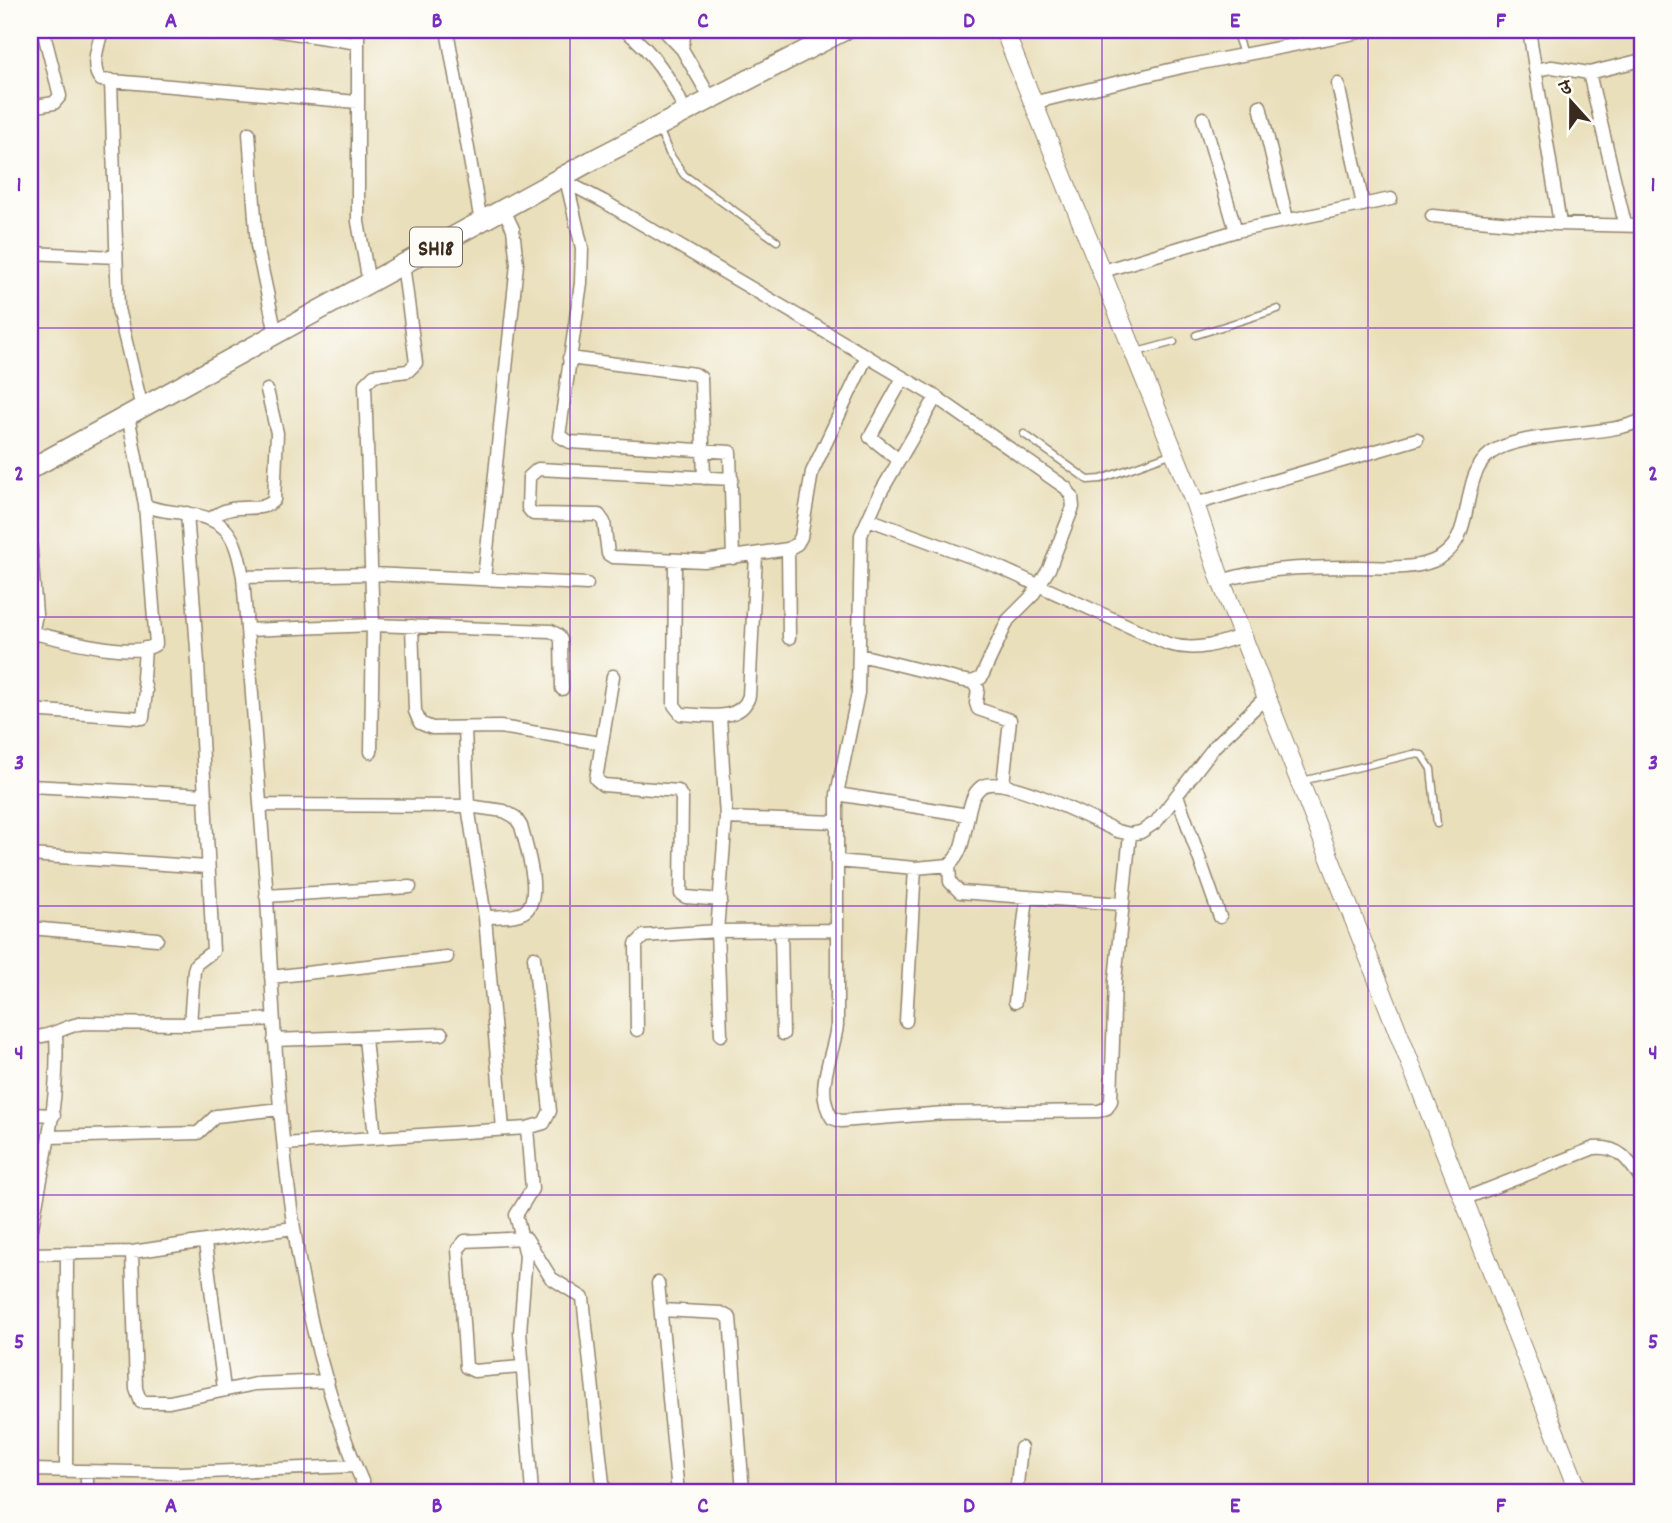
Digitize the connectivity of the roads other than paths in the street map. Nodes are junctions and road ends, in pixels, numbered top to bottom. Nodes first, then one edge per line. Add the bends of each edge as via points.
1 (43, 30) edge
2 (102, 30) edge
3 (274, 30) edge
4 (447, 30) edge
5 (625, 30) edge
6 (664, 30) edge
7 (685, 30) edge
8 (845, 30) edge
9 (1004, 30) edge
10 (1235, 30) edge
11 (1370, 30) edge
12 (1530, 33) edge
13 (358, 36) edge
14 (682, 49) junction
15 (1244, 54) junction
16 (1642, 60) edge
17 (1535, 70) junction
18 (1589, 73) junction
19 (111, 80) junction
20 (1338, 85) dead end
21 (711, 99) junction
22 (357, 102) junction
23 (1032, 103) junction
24 (1259, 106) dead end
25 (30, 107) edge
26 (685, 113) junction
27 (1203, 118) dead end
28 (659, 126) junction
29 (249, 133) dead end
30 (566, 179) junction
31 (1391, 199) dead end
32 (1363, 205) junction
33 (503, 209) junction
34 (1432, 216) dead end
35 (1287, 219) junction
36 (481, 222) junction
37 (1560, 224) junction
38 (1625, 225) junction
39 (1642, 226) edge
40 (1236, 230) junction
41 (777, 241) dead end
42 (30, 253) edge
43 (116, 257) junction
44 (403, 264) junction
45 (1103, 271) junction
46 (369, 284) junction
47 (1278, 309) dead end
48 (276, 334) junction
49 (1196, 335) dead end
50 (1174, 342) dead end
51 (1135, 353) junction
52 (867, 356) junction
53 (569, 358) junction
54 (904, 378) junction
55 (267, 390) dead end
56 (936, 397) junction
57 (135, 411) junction
58 (1642, 420) edge
59 (1024, 433) dead end
60 (1417, 439) dead end
61 (705, 449) junction
62 (1175, 453) junction
63 (899, 460) junction
64 (30, 469) edge
65 (704, 478) junction
66 (732, 480) junction
67 (1195, 504) junction
68 (145, 505) junction
69 (187, 513) junction
70 (212, 519) junction
71 (868, 519) junction
72 (30, 539) edge
73 (788, 549) junction
74 (756, 555) junction
75 (733, 558) junction
76 (675, 561) junction
77 (372, 574) junction
78 (243, 577) junction
79 (484, 579) junction
80 (1221, 581) junction
81 (587, 584) dead end
82 (1041, 585) junction
83 (373, 625) junction
84 (412, 626) junction
85 (247, 630) junction
86 (1244, 635) junction
87 (789, 638) dead end
88 (31, 639) edge
89 (145, 648) junction
90 (860, 655) junction
91 (613, 676) dead end
92 (972, 682) junction
93 (562, 689) dead end
94 (1268, 695) junction
95 (30, 710) edge
96 (720, 716) junction
97 (465, 728) junction
98 (600, 743) junction
99 (371, 752) dead end
100 (1302, 781) junction
101 (1003, 784) junction
102 (30, 786) edge
103 (837, 794) junction
104 (206, 795) junction
105 (1177, 795) junction
106 (260, 805) junction
107 (468, 806) junction
108 (968, 815) junction
109 (726, 818) junction
110 (836, 822) junction
111 (1437, 824) dead end
112 (1130, 834) junction
113 (30, 855) edge
114 (837, 861) junction
115 (949, 865) junction
116 (207, 867) junction
117 (915, 868) junction
118 (410, 887) dead end
119 (267, 896) junction
120 (1027, 897) junction
121 (721, 900) junction
122 (1122, 904) junction
123 (485, 917) junction
124 (1220, 917) dead end
125 (30, 928) edge
126 (717, 930) junction
127 (781, 930) junction
128 (836, 930) junction
129 (157, 939) dead end
130 (447, 957) dead end
131 (534, 957) dead end
132 (271, 977) junction
133 (1016, 1002) dead end
134 (273, 1019) junction
135 (906, 1021) dead end
136 (190, 1024) junction
137 (637, 1030) dead end
138 (442, 1034) dead end
139 (783, 1034) dead end
140 (56, 1035) junction
141 (721, 1035) dead end
142 (30, 1037) edge
143 (365, 1038) junction
144 (274, 1040) junction
145 (280, 1109) junction
146 (30, 1114) edge
147 (54, 1115) junction
148 (527, 1128) junction
149 (503, 1129) junction
150 (50, 1137) junction
151 (375, 1138) junction
152 (284, 1144) junction
153 (1642, 1180) edge
154 (1466, 1198) junction
155 (293, 1228) junction
156 (521, 1237) junction
157 (30, 1240) edge
158 (205, 1243) junction
159 (132, 1252) junction
160 (30, 1254) edge
161 (66, 1254) junction
162 (658, 1283) dead end
163 (660, 1310) junction
164 (521, 1367) junction
165 (328, 1381) junction
166 (224, 1389) junction
167 (1021, 1448) dead end
168 (354, 1466) junction
169 (30, 1470) edge
170 (66, 1471) junction
171 (87, 1471) junction
172 (87, 1493) edge
173 (367, 1493) edge
174 (532, 1493) edge
175 (604, 1493) edge
176 (678, 1493) edge
177 (743, 1493) edge
178 (1016, 1493) edge
179 (1580, 1493) edge

1 - 25 street via 60,96 54,103
2 - 19 street via 95,71 101,80
3 - 13 street
4 - 36 street
5 - 26 street via 660,65
6 - 14 street
7 - 14 street
8 - 21 main road, SH18
9 - 23 street
10 - 15 lane
11 - 15 street
12 - 17 street
13 - 22 street
14 - 21 street
15 - 23 street
16 - 18 street
17 - 18 street via 1552,67
17 - 37 street
18 - 38 street
19 - 22 street
19 - 43 street
20 - 32 street
21 - 26 main road, SH18
22 - 46 street via 358,222
23 - 45 street
24 - 35 street
26 - 28 main road, SH18
27 - 40 street
28 - 30 main road, SH18
28 - 41 lane via 684,175
29 - 48 street via 257,246
30 - 33 main road, SH18
30 - 52 street
30 - 53 street via 582,248
31 - 32 street
32 - 35 street
33 - 36 main road, SH18
33 - 79 street via 513,229 517,264
34 - 37 street
35 - 40 street
36 - 44 main road, SH18
37 - 38 street
38 - 39 street
40 - 45 street
42 - 43 street
43 - 57 street via 118,309
44 - 46 main road, SH18
44 - 77 street via 416,363 408,371 374,375 365,384
45 - 51 street
46 - 48 main road, SH18
47 - 49 lane
48 - 57 main road, SH18
50 - 51 lane
51 - 62 street
52 - 54 street
52 - 73 street via 812,472 801,537
53 - 61 street via 701,378
53 - 61 street via 558,430 562,440
54 - 56 street
54 - 63 street via 870,437
55 - 70 street via 277,433 274,500 261,508 234,506
56 - 63 street
56 - 82 street via 1066,488 1072,497 1073,507
57 - 64 main road, SH18
57 - 68 street
58 - 80 street via 1493,451 1481,463 1458,538 1452,549 1433,561 1409,566 1267,569
59 - 62 lane via 1088,480
60 - 67 street
61 - 65 street
61 - 66 street via 730,452
62 - 67 street
63 - 71 street
65 - 66 street
65 - 76 street via 538,469 529,477 530,513 599,515 608,554 613,558
66 - 75 street
67 - 80 street
68 - 69 street
68 - 89 street via 157,637 156,644
69 - 70 street
69 - 104 street
70 - 78 street via 225,526 235,541
71 - 82 street
71 - 90 street via 859,559
72 - 88 street via 36,585
73 - 74 street
73 - 87 street
74 - 75 street
74 - 96 street via 749,695 746,706 737,713
75 - 76 street
76 - 96 street via 674,705 681,714
77 - 78 street
77 - 79 street
77 - 83 street
78 - 85 street
79 - 81 street
80 - 86 street
82 - 86 street via 1188,649
82 - 92 street via 1007,620 986,670
83 - 84 street
83 - 85 street
83 - 99 street
84 - 93 street via 551,631 561,640
84 - 97 street via 415,711 420,723 432,728
85 - 106 street
86 - 94 street
88 - 89 street
89 - 95 street via 143,718
90 - 92 street
90 - 103 street via 858,693
91 - 98 street
92 - 101 street via 978,689 976,706 1010,720
94 - 100 street
94 - 105 street via 1216,746
96 - 109 street
97 - 98 street via 523,730
97 - 107 street
98 - 121 street via 598,782 678,791 682,797 681,894
100 - 111 lane via 1422,755 1431,769
100 - 154 street
101 - 108 street via 980,788 972,797
101 - 112 street
102 - 104 street
103 - 108 street
103 - 110 street
104 - 116 street
105 - 112 street via 1156,822
105 - 124 street
106 - 107 street
106 - 119 street
107 - 123 street
107 - 123 street via 515,817 533,881 532,904 523,913
108 - 115 street via 959,855
109 - 110 street
109 - 121 street
110 - 114 street
112 - 122 street
113 - 116 street
114 - 117 street
114 - 128 street
115 - 117 street
115 - 120 street via 950,881 960,892
116 - 136 street via 213,951 196,964
117 - 135 street
118 - 119 street
119 - 132 street
120 - 122 street
120 - 133 street
121 - 126 street
122 - 128 street via 1111,1101 1099,1111 832,1118 824,1078 836,1034
123 - 149 street
125 - 129 street
126 - 127 street
126 - 137 street via 638,939
126 - 141 street
127 - 128 street
127 - 139 street
130 - 132 street
131 - 148 street via 550,1111 544,1122
132 - 134 street
134 - 136 street
134 - 144 street
136 - 140 street via 84,1023 70,1025
138 - 143 street
140 - 142 street
140 - 147 street
143 - 144 street
143 - 151 street
144 - 145 street
145 - 150 street via 216,1116 198,1133
145 - 152 street
146 - 147 street
147 - 150 street
148 - 149 street
148 - 156 street via 532,1189 517,1209
149 - 151 street
150 - 157 street
151 - 152 street
152 - 155 street
153 - 154 street via 1619,1152 1607,1146
154 - 179 street
155 - 158 street
155 - 165 street
156 - 164 street via 526,1255
156 - 164 street via 465,1241 458,1249 466,1367 474,1371
156 - 175 street via 551,1278 583,1298
158 - 159 street
158 - 166 street
159 - 161 street
159 - 166 street via 137,1397 147,1404
160 - 161 street
161 - 170 street
162 - 163 street
163 - 176 street
163 - 177 street via 721,1313 730,1318
164 - 174 street
165 - 166 street
165 - 168 street
167 - 178 street
168 - 171 street via 181,1473
168 - 173 street
169 - 170 street
170 - 171 street
171 - 172 street

